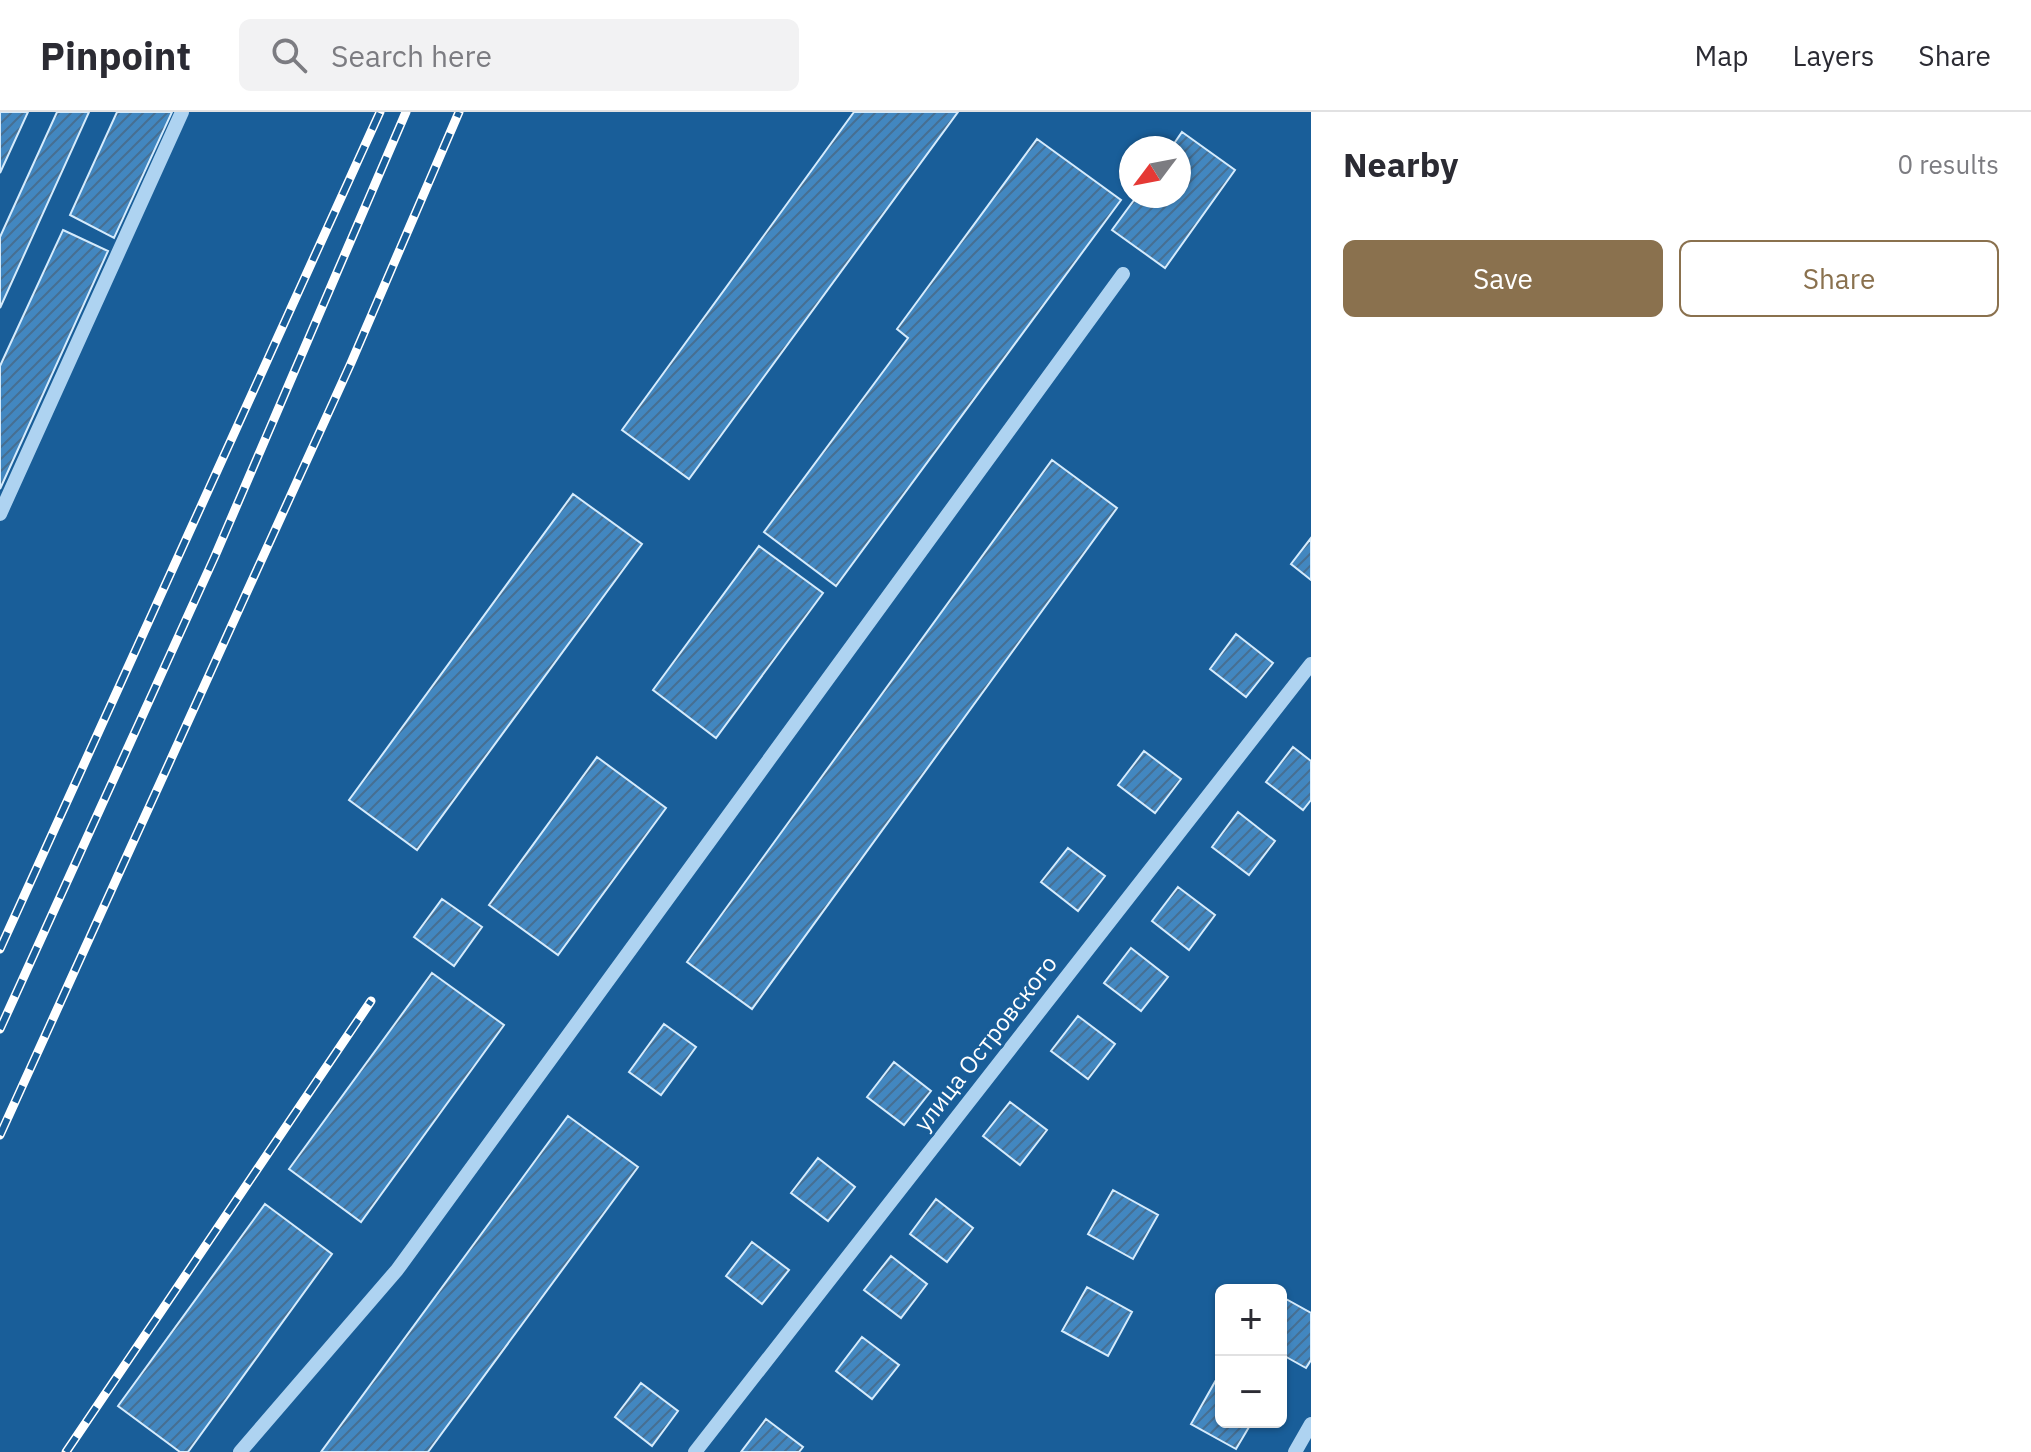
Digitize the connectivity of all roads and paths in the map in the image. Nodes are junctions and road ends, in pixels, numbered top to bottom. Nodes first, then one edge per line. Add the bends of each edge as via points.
1 (182, 112) edge
2 (1123, 274) dead end
3 (0, 514) edge
4 (1311, 664) edge
5 (1311, 1424) edge
6 (240, 1452) edge
7 (695, 1452) edge
8 (1295, 1452) edge

1 - 3 street
2 - 6 street via 397,1270
4 - 7 street, улица Островского
5 - 8 street

